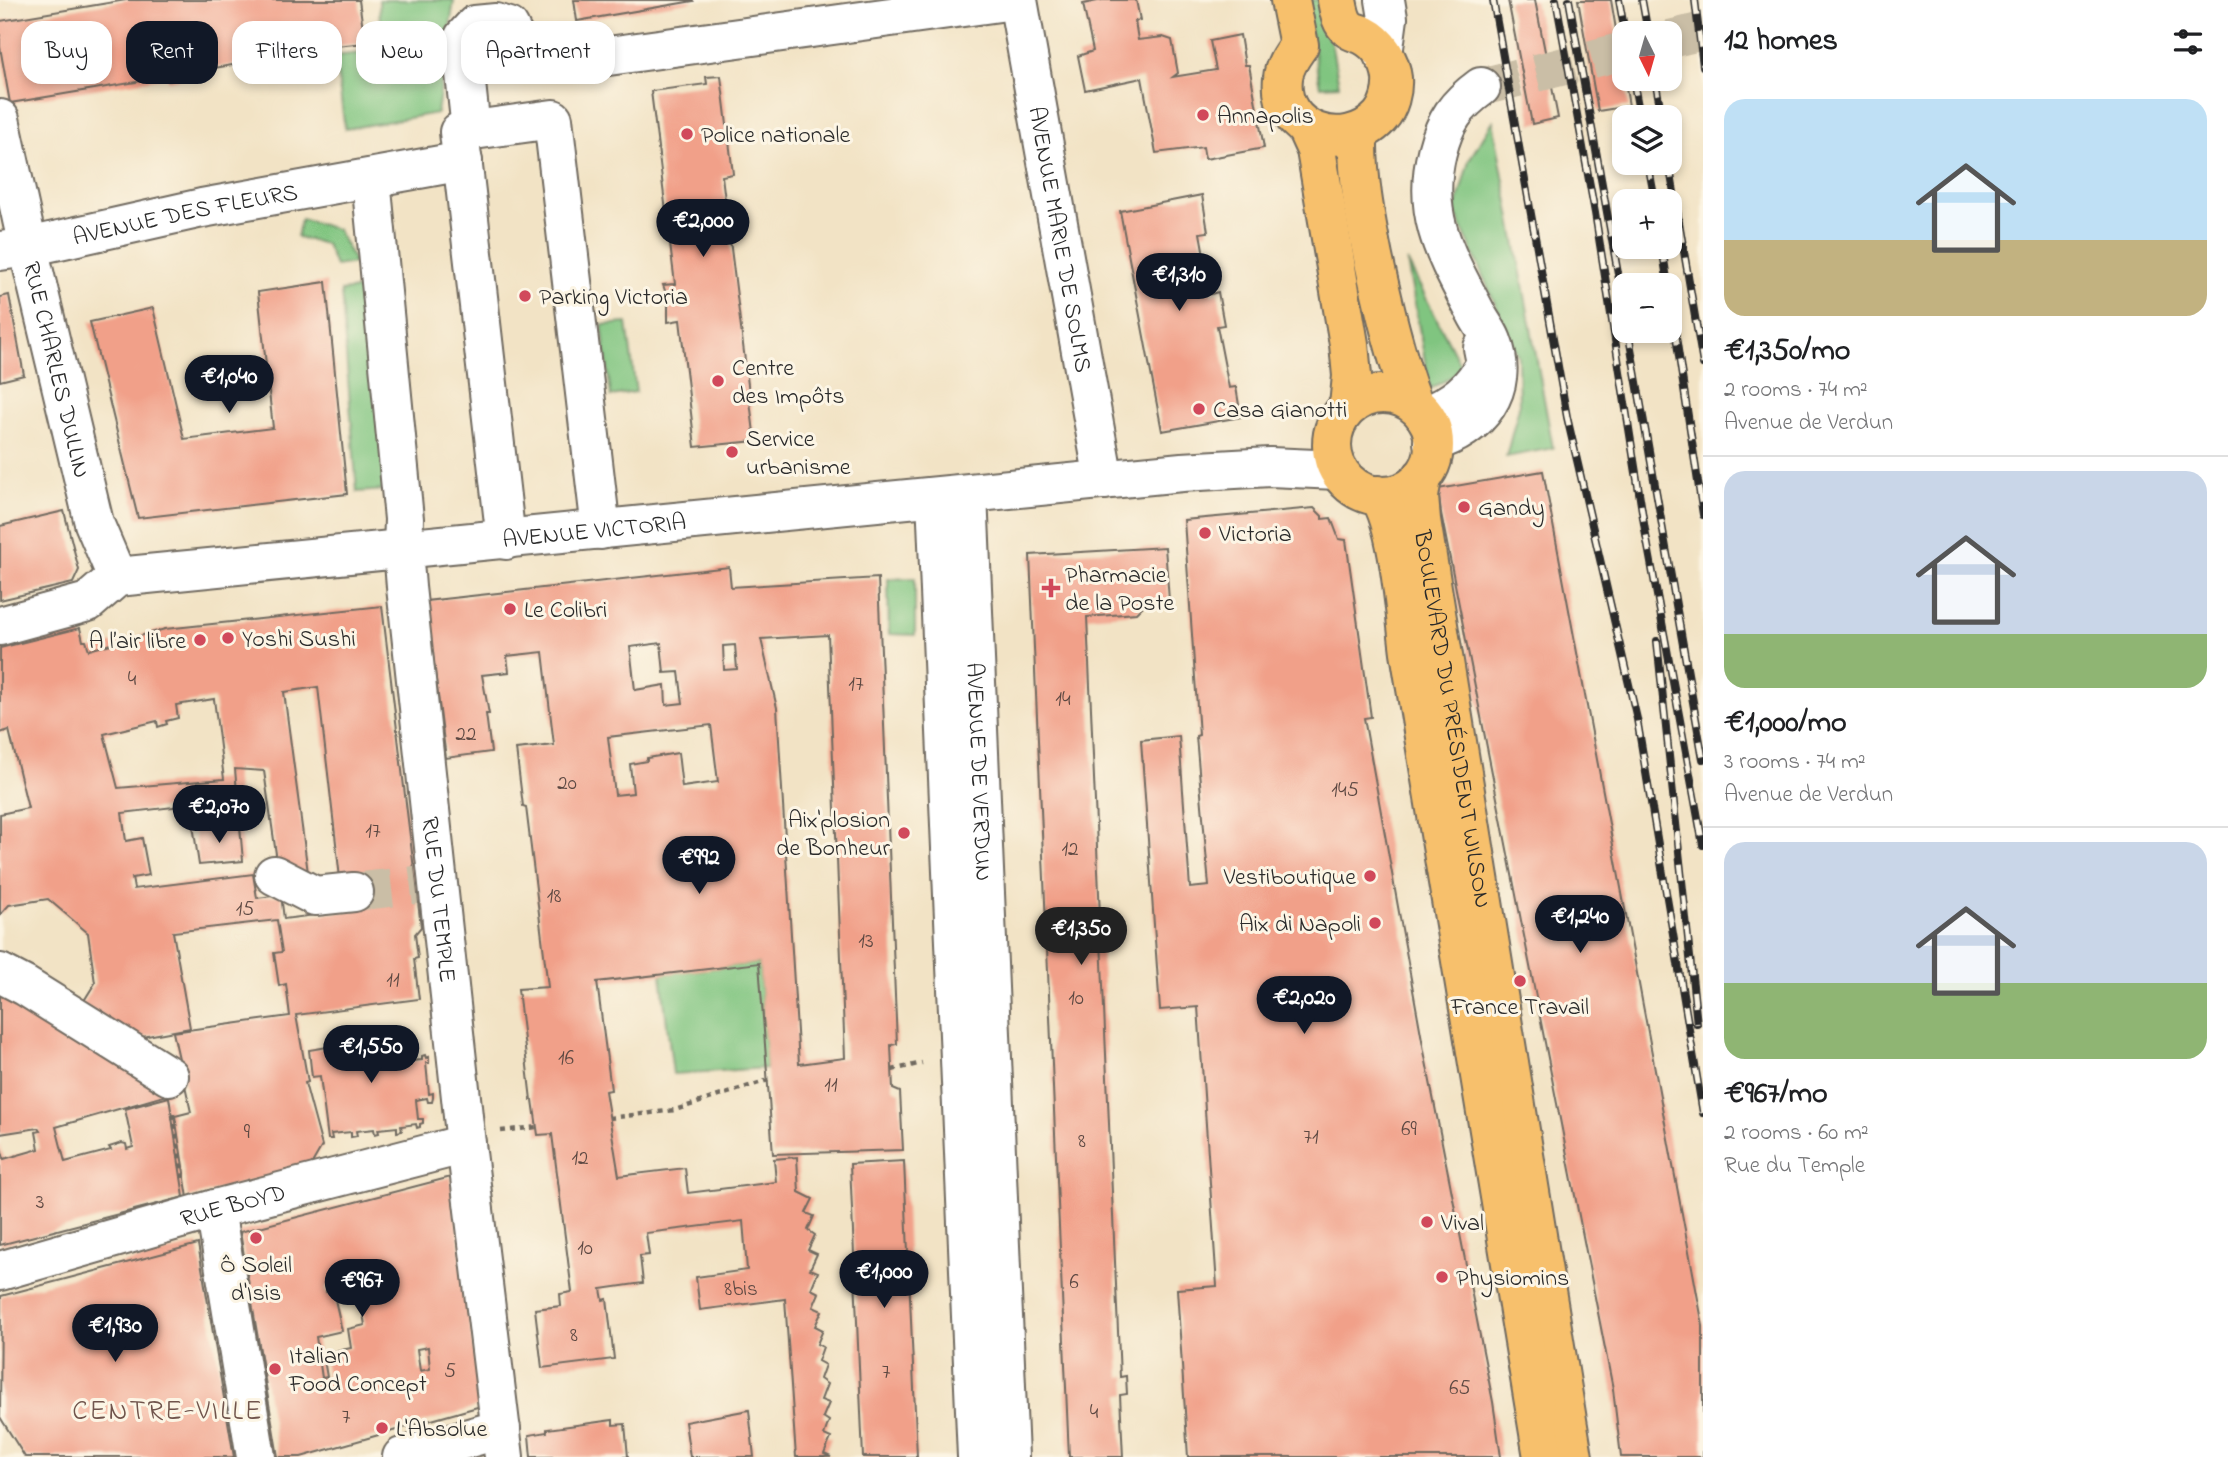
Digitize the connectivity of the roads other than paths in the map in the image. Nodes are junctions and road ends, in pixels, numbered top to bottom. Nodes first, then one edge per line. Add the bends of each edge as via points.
1 (1016, 0) edge
2 (1290, 0) edge
3 (1385, 0) edge
4 (496, 11) edge
5 (1343, 15) edge
6 (1383, 55) junction
7 (1481, 87) tunnel mouth
8 (0, 119) edge
9 (1306, 128) junction
10 (1358, 134) junction
11 (467, 146) junction
12 (371, 179) junction
13 (14, 249) edge
14 (1349, 406) junction
15 (1424, 420) junction
16 (1335, 458) junction
17 (1422, 477) junction
18 (1104, 480) junction
19 (952, 495) junction
20 (1378, 495) junction
21 (601, 530) junction
22 (506, 540) junction
23 (403, 550) junction
24 (117, 577) junction
25 (0, 626) edge
26 (274, 875) dead end
27 (354, 892) tunnel mouth
28 (0, 973) edge
29 (976, 1050) junction
30 (169, 1076) road end
31 (466, 1144) junction
32 (202, 1213) junction
33 (0, 1271) edge
34 (503, 1443) edge
35 (257, 1457) edge
36 (402, 1457) edge
37 (977, 1457) edge
38 (1009, 1457) edge
39 (1543, 1457) edge
40 (1573, 1457) edge

1 - 4 street via 565,62 534,60
1 - 18 street, AVENUE MARIE DE SOLMS
2 - 9 main road via 1298,44 1283,78 1284,97
3 - 6 street via 1388,18
4 - 11 street via 464,37
5 - 6 main road
6 - 10 main road via 1392,78 1391,95 1384,112
7 - 15 street via 1460,102 1449,121 1431,192 1441,240 1492,340 1496,383 1489,404 1461,431
8 - 13 street, RUE CHARLES DULLIN
9 - 10 main road via 1322,136
9 - 14 main road via 1316,149 1349,344
10 - 15 main road via 1367,229 1388,327
11 - 12 street, AVENUE DES FLEURS
11 - 21 street, AVENUE DES FLEURS via 553,119
11 - 22 street
12 - 13 street, AVENUE DES FLEURS via 202,208
12 - 23 street, RUE DU TEMPLE via 404,519
13 - 24 street, RUE CHARLES DULLIN via 94,523
14 - 15 main road via 1381,394 1398,396
14 - 16 main road via 1333,433
15 - 17 main road via 1429,467
16 - 18 street, AVENUE VICTORIA
16 - 20 main road via 1349,482
17 - 20 main road via 1409,488
17 - 40 main road, BOULEVARD DU PRÉSIDENT WILSON via 1420,520
18 - 19 street, AVENUE VICTORIA
19 - 21 street, AVENUE VICTORIA
19 - 29 street, AVENUE DE VERDUN
20 - 39 main road, BOULEVARD DU PRÉSIDENT WILSON via 1392,525
21 - 22 street, AVENUE VICTORIA
22 - 23 street, AVENUE VICTORIA
23 - 24 street, AVENUE VICTORIA
23 - 31 street, RUE DU TEMPLE via 428,883
24 - 25 street via 88,602
26 - 27 street via 315,896
28 - 30 street
29 - 37 street, AVENUE DE VERDUN
29 - 38 street, AVENUE DE VERDUN
31 - 32 street, RUE BOYD
31 - 34 street, RUE DU TEMPLE
32 - 33 street, RUE BOYD
32 - 35 street
34 - 36 street

